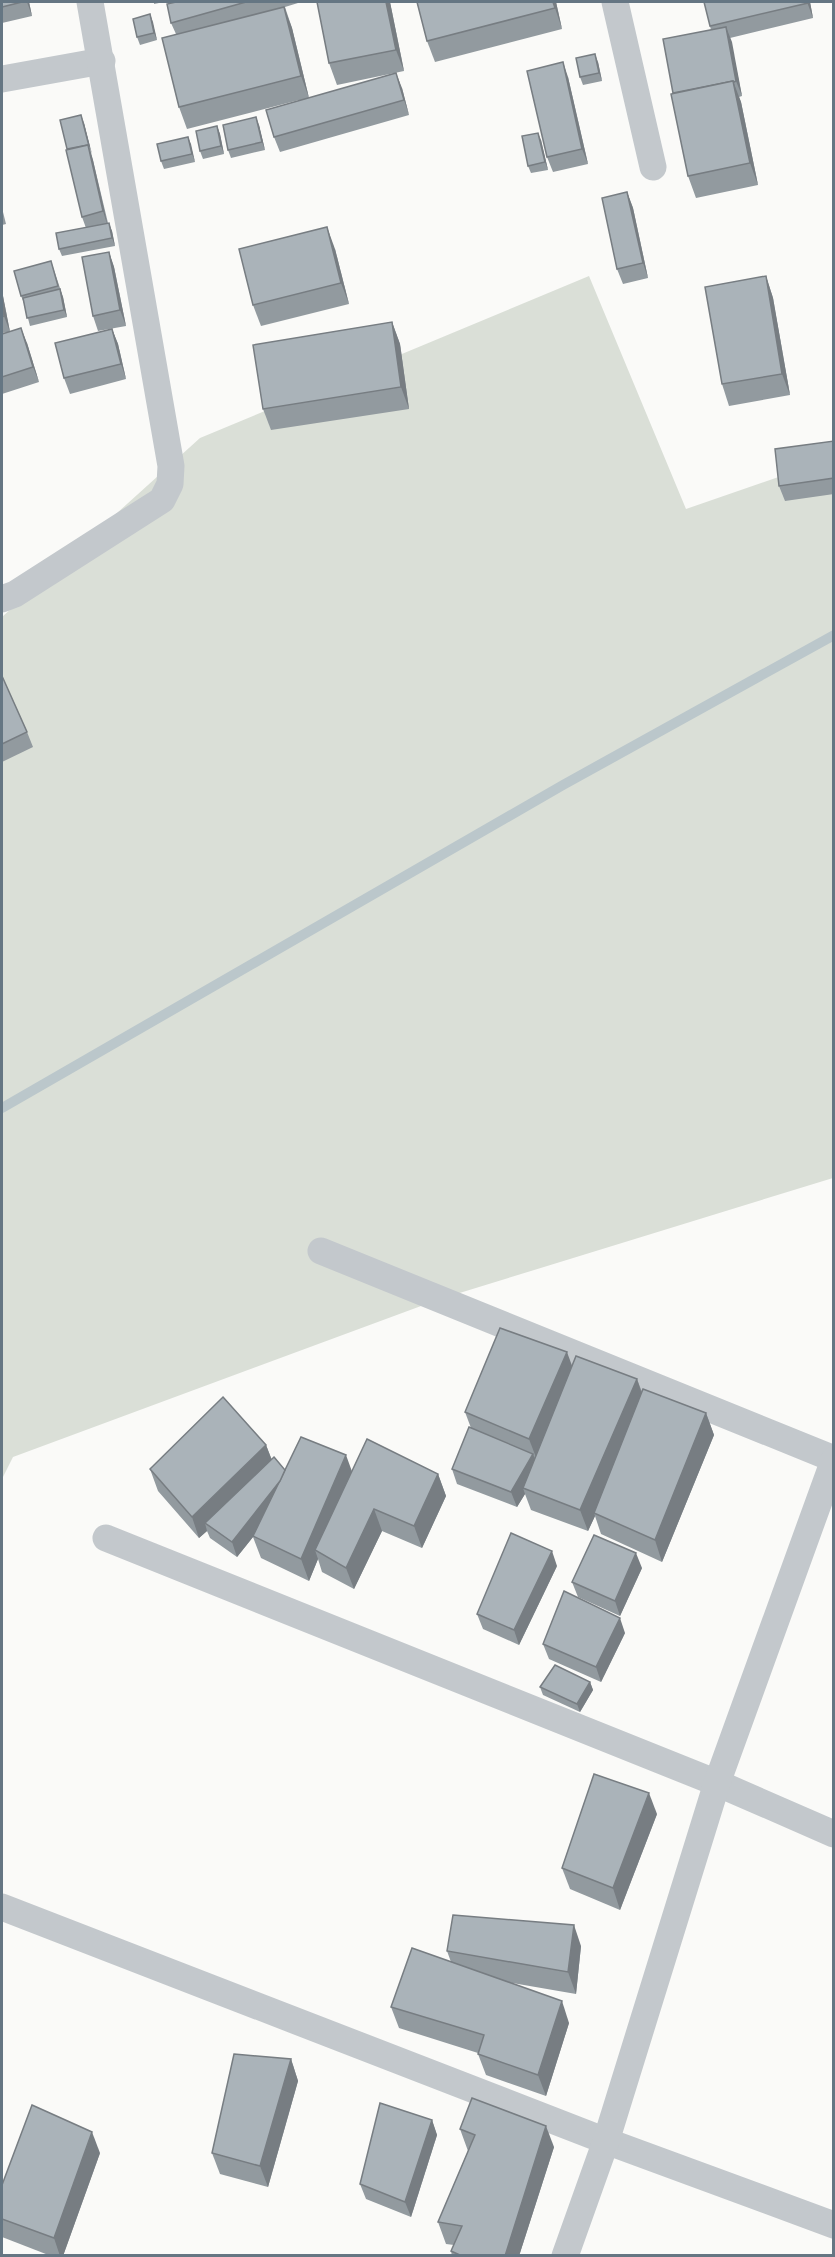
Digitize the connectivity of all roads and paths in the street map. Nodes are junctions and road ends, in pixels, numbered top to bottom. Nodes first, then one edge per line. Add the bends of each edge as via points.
1 (90, 2) edge
2 (615, 2) edge
3 (102, 61) junction
4 (2, 79) edge
5 (653, 167) dead end
6 (2, 599) edge
7 (321, 1251) dead end
8 (834, 1460) edge
9 (106, 1538) dead end
10 (717, 1783) junction
11 (834, 1834) edge
12 (2, 1907) edge
13 (606, 2141) junction
14 (834, 2225) edge
15 (565, 2256) edge

1 - 3 street
2 - 5 street
3 - 4 street
3 - 6 street via 171,466 170,484 162,500
7 - 8 street
8 - 10 street
9 - 10 street
10 - 11 street
10 - 13 street
12 - 13 street
13 - 14 street
13 - 15 street

